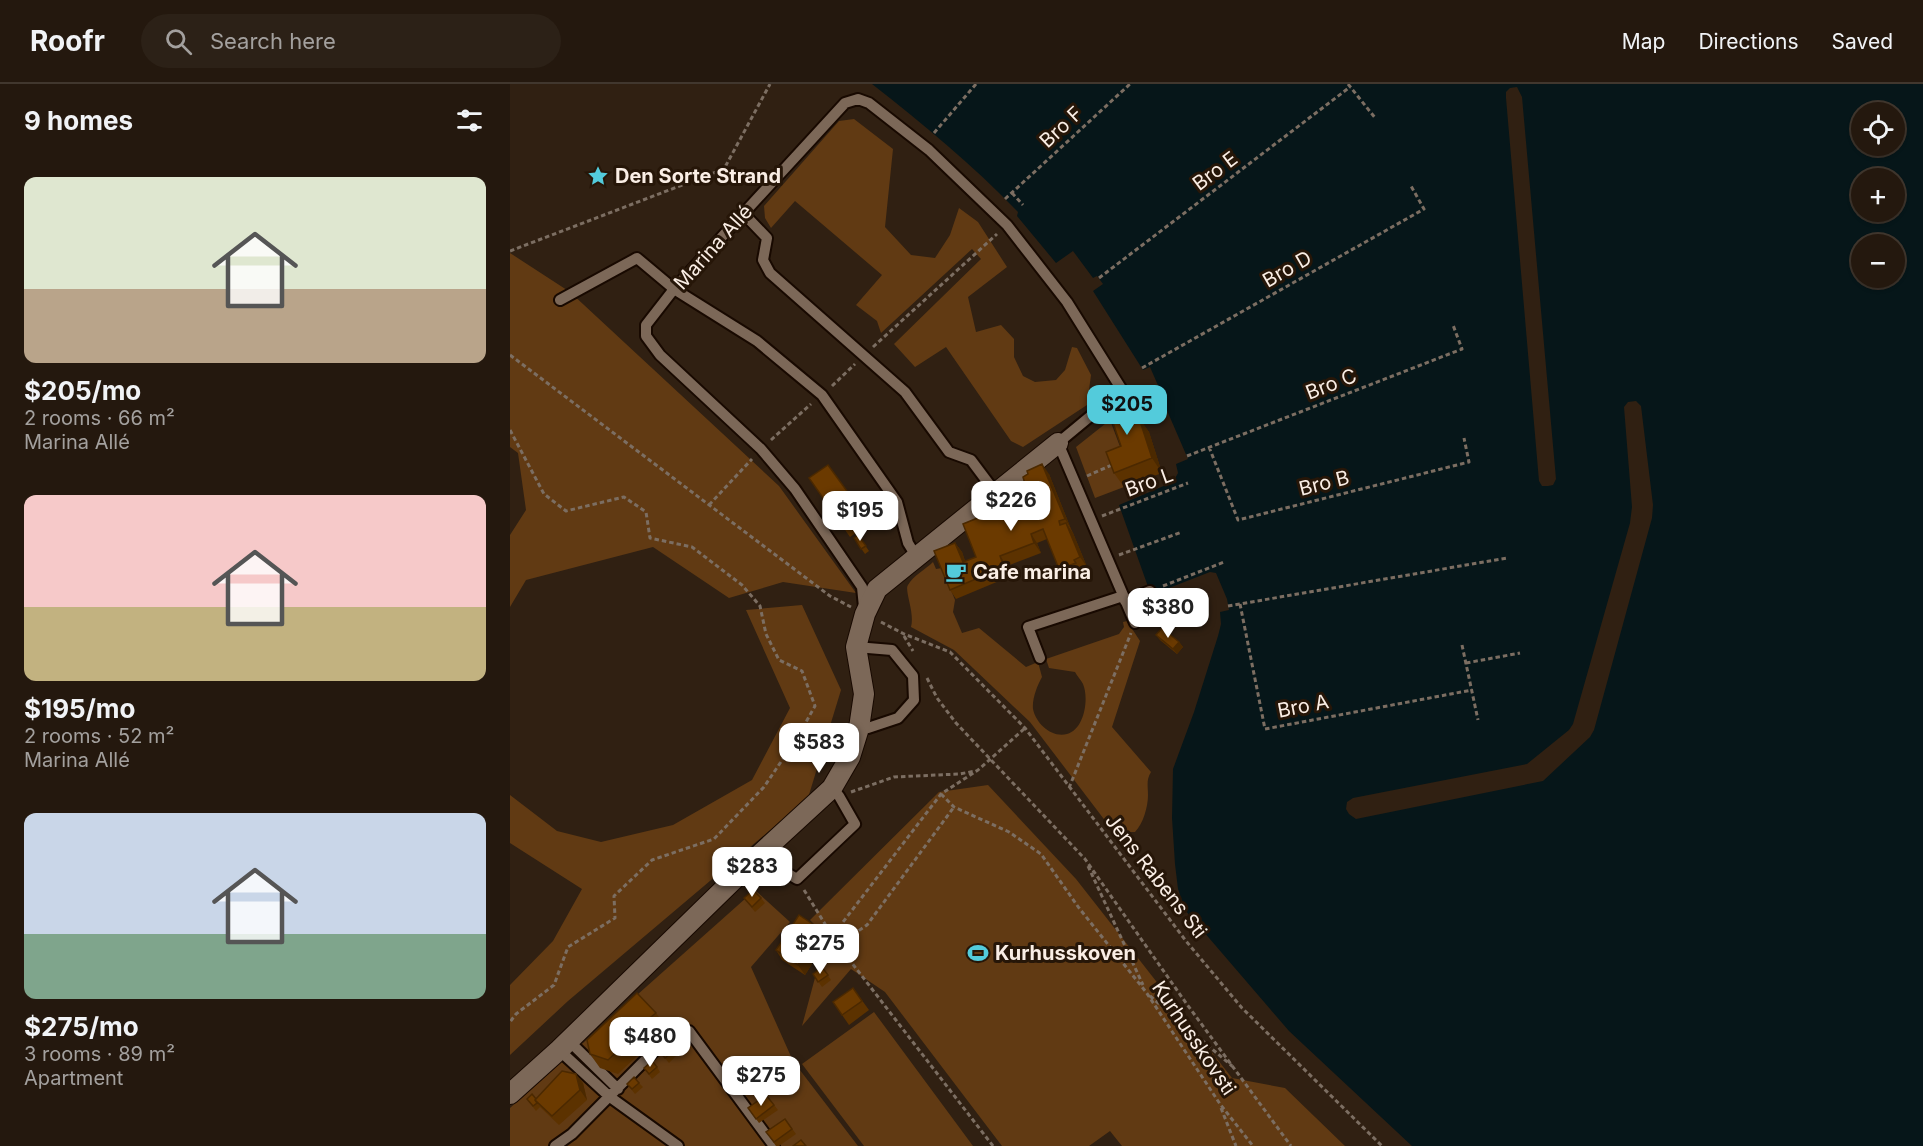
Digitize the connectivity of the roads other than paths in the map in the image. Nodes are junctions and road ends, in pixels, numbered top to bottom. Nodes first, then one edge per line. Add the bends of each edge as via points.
1 (743, 213) junction
2 (674, 289) junction
3 (560, 300) dead end
4 (1058, 443) junction
5 (995, 492) junction
6 (916, 556) junction
7 (1150, 591) road end
8 (1124, 599) junction
9 (865, 614) junction
10 (1135, 623) road end
11 (856, 647) junction
12 (1040, 658) dead end
13 (859, 729) junction
14 (836, 792) junction
15 (758, 856) junction
16 (564, 1045) junction
17 (614, 1093) junction
18 (510, 1094) edge
19 (555, 1146) edge
20 (678, 1146) edge
21 (774, 1146) edge

1 - 2 lane, Marina Allé
1 - 4 lane, Marina Allé via 845,104 858,99 868,103 929,150 1007,225 1067,302 1122,390
1 - 5 lane via 767,238 763,260 770,273 905,392 949,452 971,460
2 - 3 lane via 637,258
2 - 6 lane via 757,341 822,395 897,502 908,543
2 - 9 lane, Marina Allé via 646,325 646,336 660,355 761,449 795,489 862,587
4 - 5 street, Marina Allé
4 - 8 lane
5 - 6 street, Marina Allé
6 - 9 street, Marina Allé via 877,589
7 - 8 lane
8 - 10 lane
8 - 12 lane via 1028,627
9 - 11 street, Marina Allé
11 - 13 street, Marina Allé via 864,694
11 - 13 lane via 892,650 913,676 914,700 898,718
13 - 14 street, Marina Allé
14 - 15 street, Marina Allé
14 - 15 lane via 855,824 797,879
15 - 16 street, Marina Allé
16 - 17 lane
16 - 18 street, Marina Allé
17 - 19 lane
17 - 20 lane
17 - 21 lane via 674,1031 689,1031

